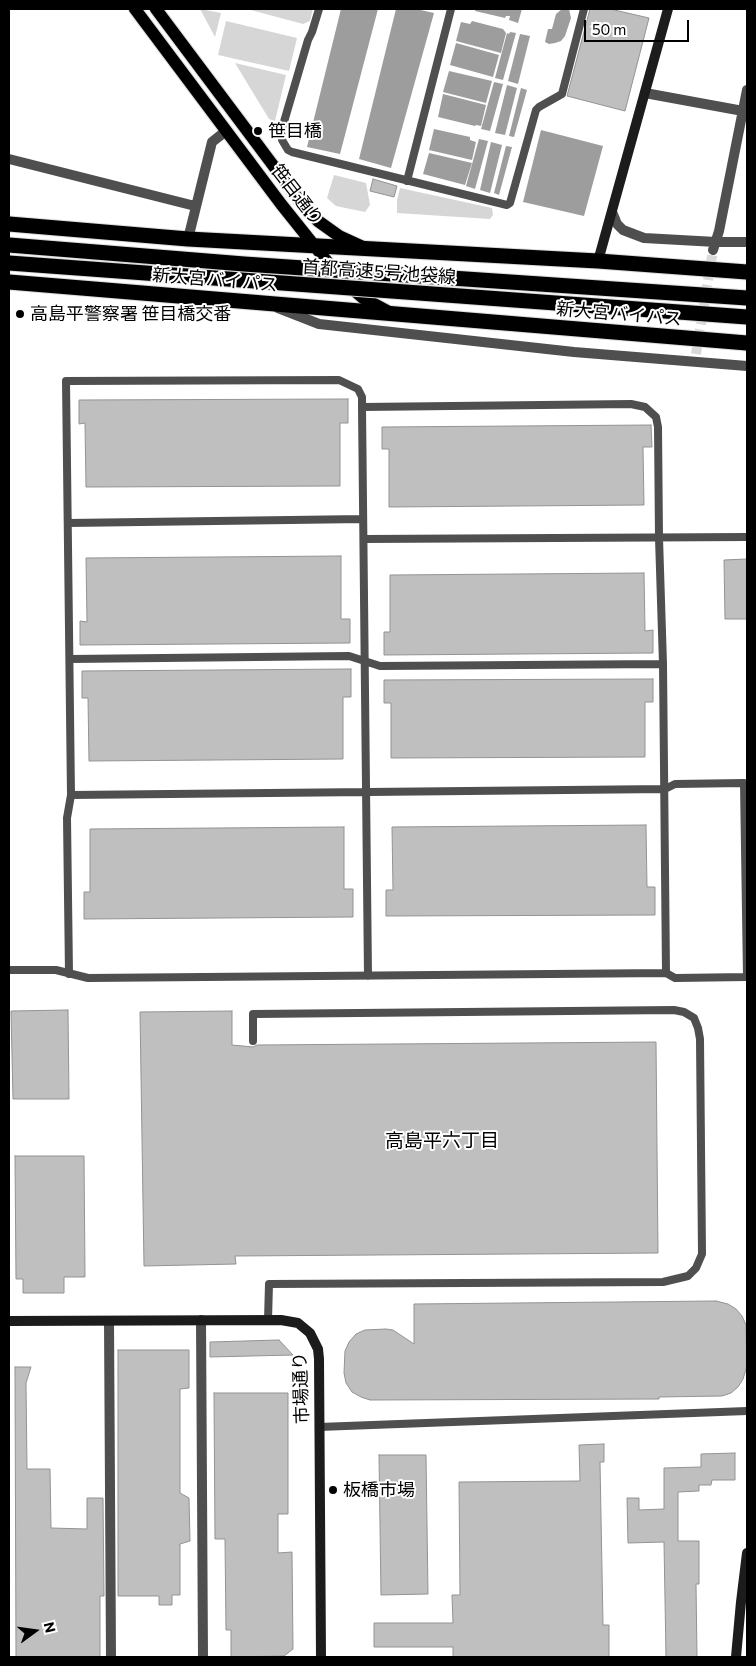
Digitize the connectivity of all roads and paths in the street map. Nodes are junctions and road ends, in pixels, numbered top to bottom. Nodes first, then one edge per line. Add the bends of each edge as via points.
1 (134, 9) edge
2 (156, 9) edge
3 (318, 9) edge
4 (451, 9) edge
5 (584, 9) edge
6 (668, 9) edge
7 (747, 90) edge
8 (645, 93) junction
9 (743, 111) junction
10 (744, 124) edge
11 (226, 131) junction
12 (9, 159) edge
13 (406, 180) junction
14 (195, 206) junction
15 (612, 212) junction
16 (9, 224) edge
17 (188, 239) junction
18 (747, 242) edge
19 (9, 246) edge
20 (314, 246) junction
21 (714, 246) junction
22 (369, 250) junction
23 (598, 260) junction
24 (9, 263) edge
25 (747, 272) edge
26 (9, 282) edge
27 (747, 298) edge
28 (265, 303) junction
29 (393, 314) junction
30 (747, 317) edge
31 (747, 343) edge
32 (747, 366) edge
33 (362, 406) junction
34 (363, 519) junction
35 (68, 523) junction
36 (747, 537) edge
37 (659, 538) junction
38 (364, 539) junction
39 (70, 659) junction
40 (365, 661) junction
41 (663, 664) junction
42 (746, 782) edge
43 (665, 790) junction
44 (366, 792) junction
45 (71, 795) junction
46 (9, 970) edge
47 (666, 973) junction
48 (70, 974) junction
49 (368, 976) junction
50 (253, 1041) dead end
51 (201, 1320) junction
52 (268, 1320) junction
53 (9, 1322) edge
54 (110, 1322) junction
55 (747, 1411) edge
56 (319, 1427) junction
57 (747, 1554) edge
58 (111, 1657) edge
59 (203, 1657) edge
60 (321, 1657) edge
61 (736, 1657) edge

1 - 11 main road, 笹目通り
2 - 22 main road, 笹目通り via 305,208 339,236
3 - 13 lane via 281,132 285,146 292,152
4 - 13 lane
5 - 13 lane via 562,94 536,110 510,203 507,205
6 - 8 street
7 - 9 street
8 - 9 street
8 - 15 street
9 - 10 street
10 - 21 street
11 - 14 street via 212,142
11 - 20 main road, 笹目通り
12 - 14 street
14 - 17 street
15 - 21 street via 623,230 644,238
15 - 23 street
16 - 17 highway
17 - 20 highway
18 - 21 street
19 - 27 highway, 首都高速5号池袋線, bridge
20 - 22 highway
20 - 29 main road, 笹目通り via 356,292
22 - 23 highway
23 - 25 highway
24 - 30 highway, 首都高速5号池袋線, bridge
26 - 28 highway, 新大宮バイパス
28 - 29 highway, 新大宮バイパス
28 - 32 street via 319,324 564,351 695,358
29 - 31 highway, 新大宮バイパス
33 - 34 lane
33 - 35 lane via 358,389 339,380 66,381
33 - 37 lane via 631,404 645,407 658,422
34 - 35 lane
34 - 38 lane
35 - 39 lane
36 - 37 lane
37 - 38 lane
37 - 41 lane
38 - 40 lane
39 - 40 lane via 349,656
39 - 45 lane
40 - 41 lane via 380,666
40 - 44 lane
41 - 43 lane
42 - 43 lane via 675,784
42 - 47 lane via 747,977 675,978
43 - 44 lane
43 - 47 lane
44 - 45 lane
44 - 49 lane
45 - 48 lane via 68,818
46 - 48 lane via 56,970
47 - 49 lane
48 - 49 lane via 88,978
50 - 52 lane via 252,1014 674,1010 694,1018 700,1038 702,1254 688,1276 663,1282 269,1284
51 - 52 street, 市場通り
51 - 54 street, 市場通り
51 - 59 street
52 - 56 street, 市場通り via 298,1323 314,1340 319,1359
53 - 54 street, 市場通り
54 - 58 street
55 - 56 lane
56 - 60 street, 市場通り
57 - 61 street

